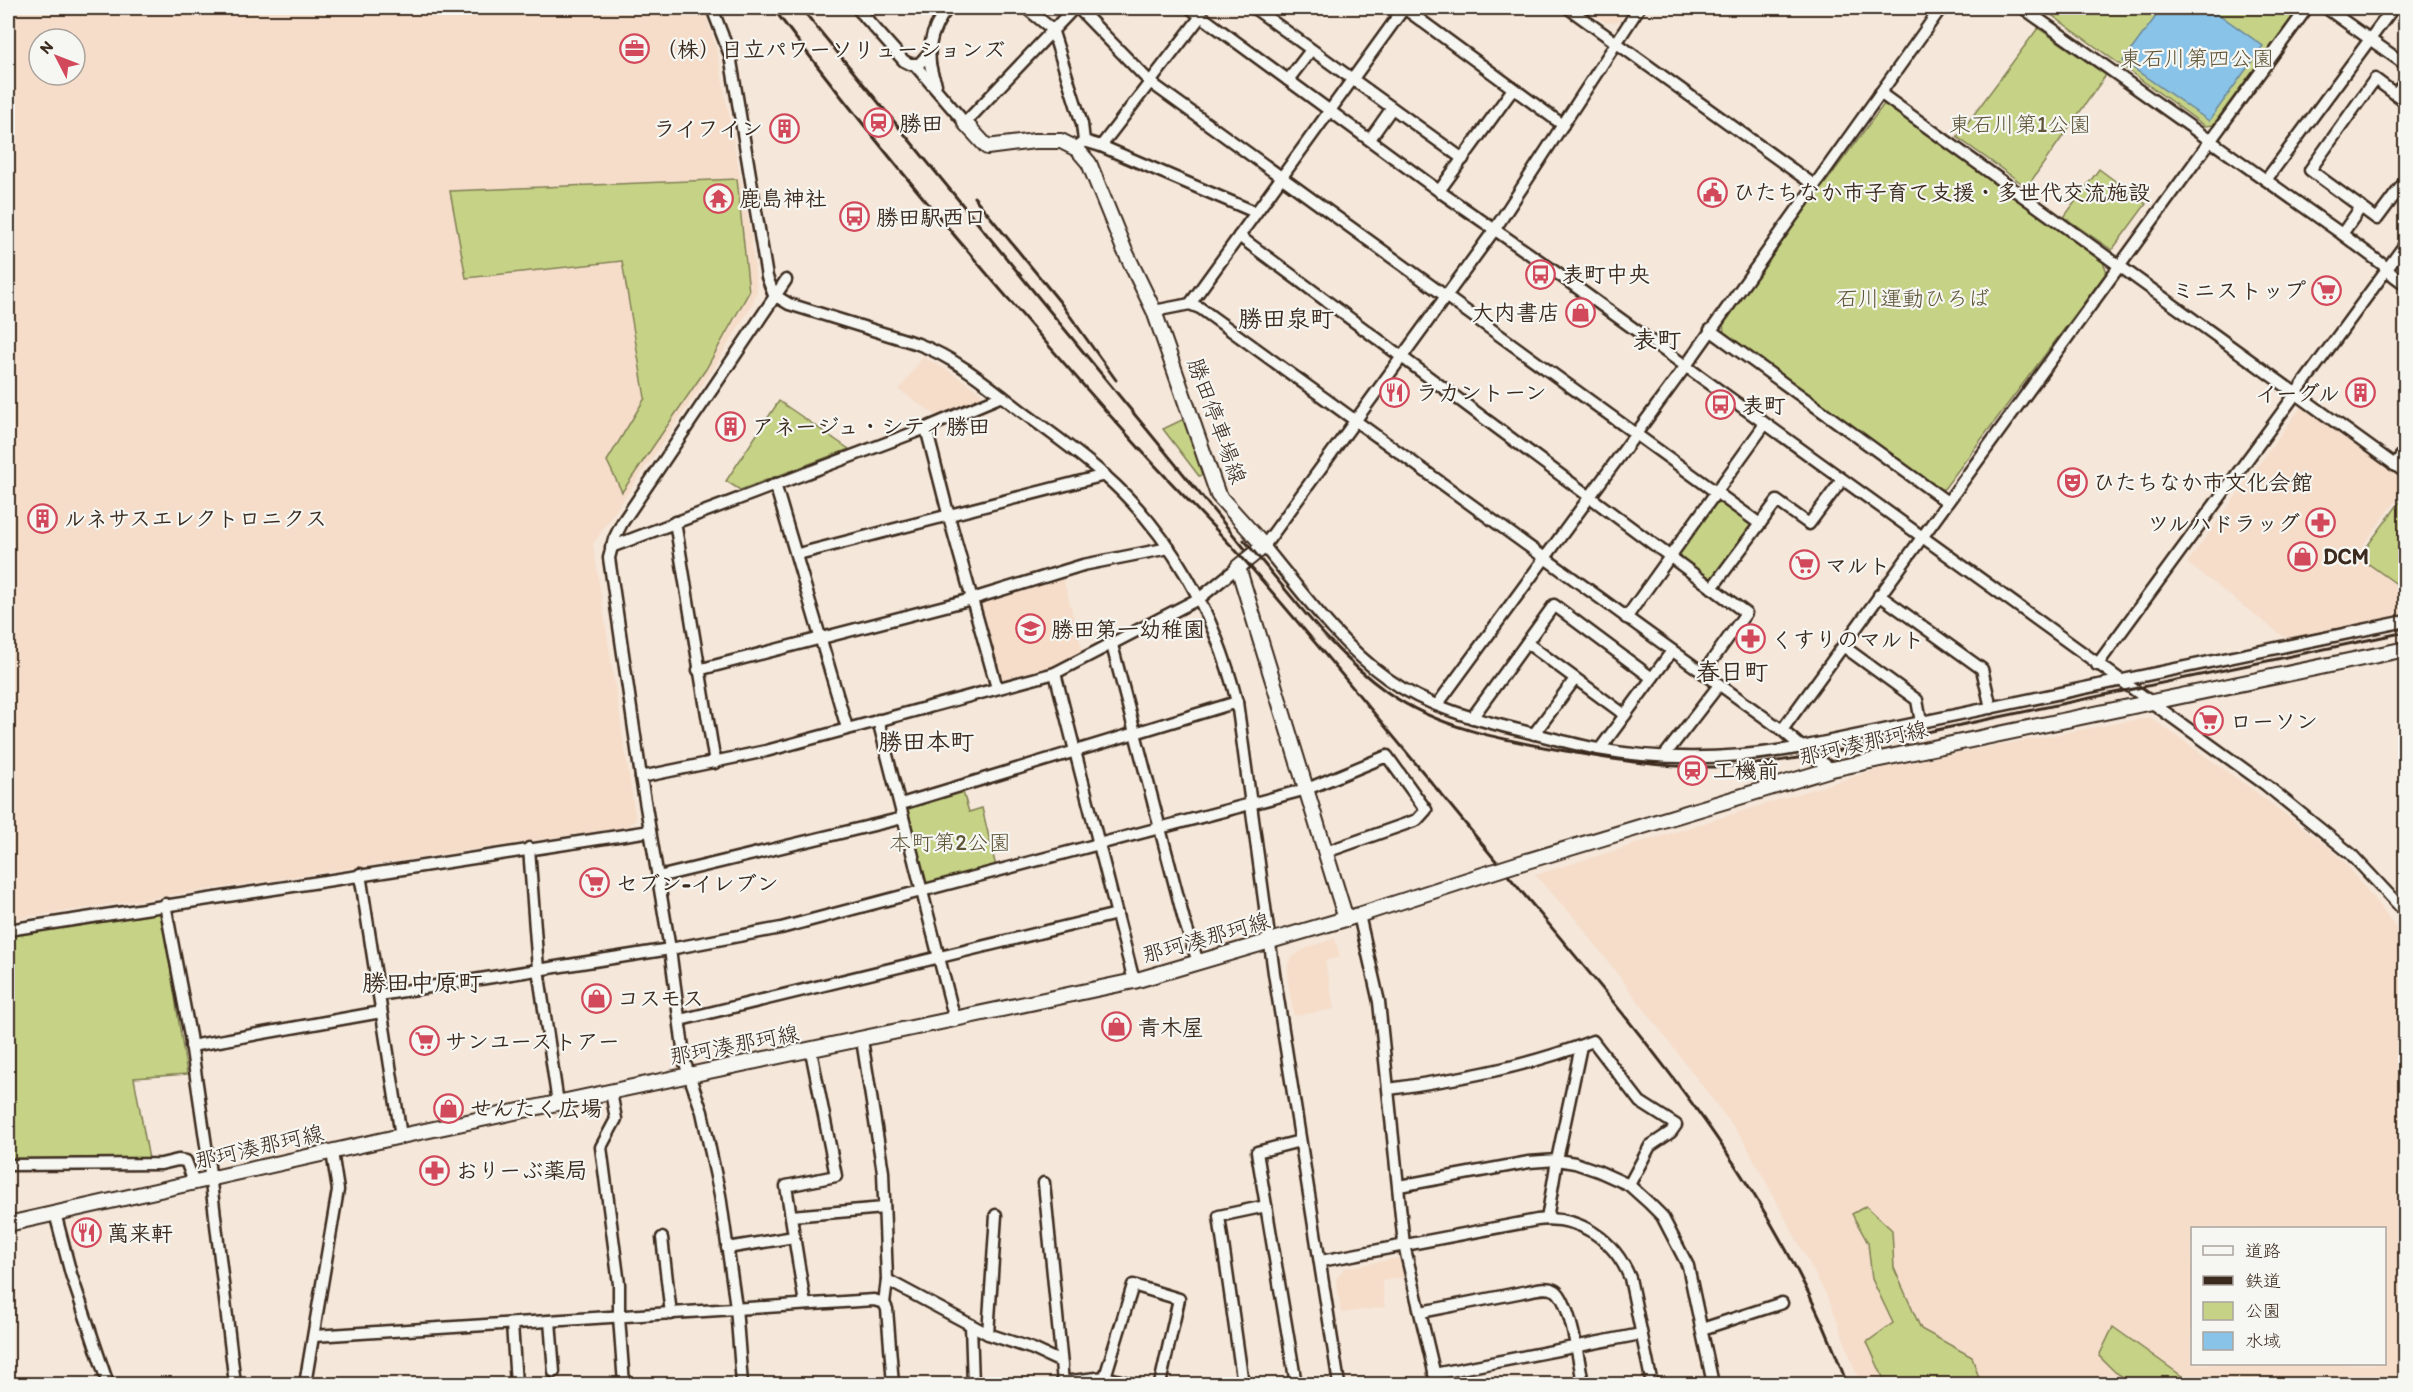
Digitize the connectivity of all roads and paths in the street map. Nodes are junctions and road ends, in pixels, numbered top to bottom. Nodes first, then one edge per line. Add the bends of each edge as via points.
1 (712, 8) edge
2 (857, 8) edge
3 (946, 8) edge
4 (1026, 8) edge
5 (1076, 8) edge
6 (1191, 8) edge
7 (1254, 8) edge
8 (1404, 8) edge
9 (1568, 8) edge
10 (1639, 8) edge
11 (1941, 8) edge
12 (2023, 8) edge
13 (2307, 8) edge
14 (2326, 8) edge
15 (2393, 8) edge
16 (1201, 16) junction
17 (1052, 29) junction
18 (2370, 38) junction
19 (1616, 42) junction
20 (1311, 50) junction
21 (928, 54) junction
22 (2406, 64) edge
23 (915, 65) junction
24 (1352, 78) junction
25 (1288, 80) junction
26 (2406, 81) edge
27 (1150, 82) junction
28 (1513, 89) junction
29 (938, 90) junction
30 (1880, 93) junction
31 (2395, 94) junction
32 (2406, 102) edge
33 (1392, 108) junction
34 (1330, 110) junction
35 (965, 123) junction
36 (1563, 125) junction
37 (1370, 139) junction
38 (2211, 142) junction
39 (1080, 145) junction
40 (1101, 146) junction
41 (1463, 159) junction
42 (1280, 177) junction
43 (2266, 180) junction
44 (2406, 180) edge
45 (1814, 185) junction
46 (1439, 191) junction
47 (2361, 207) junction
48 (1255, 213) junction
49 (1495, 229) junction
50 (2342, 234) junction
51 (1239, 236) junction
52 (2406, 243) edge
53 (2119, 266) junction
54 (2387, 268) junction
55 (786, 280) dead end
56 (2406, 285) edge
57 (774, 295) junction
58 (1445, 296) junction
59 (1190, 304) junction
60 (1154, 311) junction
61 (1710, 330) junction
62 (1401, 356) junction
63 (1685, 367) junction
64 (2295, 394) junction
65 (1002, 396) junction
66 (1356, 419) junction
67 (1765, 424) junction
68 (926, 428) junction
69 (1635, 436) junction
70 (2406, 450) edge
71 (2394, 465) junction
72 (2406, 473) edge
73 (1105, 475) junction
74 (1842, 480) junction
75 (775, 484) junction
76 (1715, 492) junction
77 (1590, 496) junction
78 (1946, 501) junction
79 (949, 517) junction
80 (675, 522) junction
81 (1760, 524) junction
82 (1921, 536) junction
83 (1264, 546) junction
84 (610, 547) junction
85 (1168, 548) junction
86 (798, 554) junction
87 (1669, 556) junction
88 (1545, 558) junction
89 (1238, 567) junction
90 (1712, 588) junction
91 (1879, 595) junction
92 (1200, 598) junction
93 (972, 599) junction
94 (1626, 618) junction
95 (2406, 621) edge
96 (822, 640) junction
97 (1527, 643) junction
98 (1112, 645) junction
99 (1842, 646) junction
100 (2406, 649) edge
101 (1672, 651) junction
102 (2097, 665) junction
103 (698, 670) junction
104 (1055, 673) junction
105 (1703, 673) junction
106 (1652, 678) junction
107 (1575, 679) junction
108 (2120, 680) junction
109 (1719, 685) junction
110 (997, 688) junction
111 (1237, 702) junction
112 (2151, 703) junction
113 (1437, 705) junction
114 (1991, 708) junction
115 (1625, 715) junction
116 (1472, 718) junction
117 (878, 720) junction
118 (1921, 722) junction
119 (848, 728) junction
120 (1782, 730) junction
121 (1135, 733) junction
122 (1534, 734) junction
123 (1802, 747) junction
124 (1600, 749) junction
125 (1074, 751) junction
126 (1664, 756) junction
127 (715, 763) junction
128 (1832, 769) junction
129 (641, 777) junction
130 (1306, 789) junction
131 (1252, 802) junction
132 (900, 804) junction
133 (903, 818) junction
134 (1159, 828) junction
135 (650, 831) junction
136 (1099, 845) junction
137 (529, 848) junction
138 (1326, 852) junction
139 (360, 874) junction
140 (658, 877) junction
141 (924, 891) junction
142 (165, 904) junction
143 (1117, 914) junction
144 (2406, 914) edge
145 (1352, 917) junction
146 (8, 930) edge
147 (1270, 942) junction
148 (670, 949) junction
149 (941, 958) junction
150 (1198, 962) junction
151 (538, 969) junction
152 (1134, 981) junction
153 (379, 995) junction
154 (381, 1012) junction
155 (680, 1020) junction
156 (955, 1020) junction
157 (862, 1040) junction
158 (191, 1046) junction
159 (1581, 1046) junction
160 (811, 1051) junction
161 (689, 1075) junction
162 (1389, 1089) junction
163 (611, 1092) junction
164 (558, 1103) junction
165 (401, 1136) junction
166 (1300, 1141) junction
167 (332, 1152) junction
168 (1557, 1160) junction
169 (8, 1165) edge
170 (210, 1179) junction
171 (194, 1182) junction
172 (1044, 1183) dead end
173 (1629, 1185) junction
174 (1399, 1186) junction
175 (1266, 1206) junction
176 (884, 1208) junction
177 (55, 1213) junction
178 (996, 1215) dead end
179 (791, 1216) junction
180 (1547, 1219) junction
181 (8, 1224) edge
182 (794, 1237) junction
183 (662, 1238) dead end
184 (1404, 1245) junction
185 (727, 1248) junction
186 (1321, 1261) junction
187 (887, 1280) junction
188 (884, 1303) junction
189 (1782, 1303) dead end
190 (805, 1305) junction
191 (736, 1307) junction
192 (1421, 1312) junction
193 (671, 1314) junction
194 (619, 1317) junction
195 (550, 1321) junction
196 (512, 1324) junction
197 (971, 1325) junction
198 (1702, 1329) junction
199 (987, 1334) junction
200 (1641, 1335) junction
201 (314, 1336) junction
202 (1577, 1347) junction
203 (1061, 1362) junction
204 (554, 1372) dead end
205 (1105, 1377) junction
206 (1436, 1379) edge
207 (1064, 1383) edge
208 (108, 1384) edge
209 (235, 1384) edge
210 (305, 1384) edge
211 (516, 1384) edge
212 (624, 1384) edge
213 (742, 1384) edge
214 (894, 1384) edge
215 (973, 1384) edge
216 (1132, 1384) edge
217 (1160, 1384) edge
218 (1243, 1384) edge
219 (1296, 1384) edge
220 (1340, 1384) edge
221 (1583, 1384) edge
222 (1652, 1384) edge
223 (1713, 1384) edge

1 - 57 street via 730,55 765,266
2 - 23 street via 901,58
3 - 21 street
4 - 17 street
5 - 17 street
5 - 27 street
6 - 16 street
7 - 20 street
8 - 24 street
8 - 28 street
9 - 19 street
10 - 19 street
11 - 30 street
12 - 38 street
13 - 38 street
14 - 18 street
15 - 18 street
16 - 25 street
16 - 27 street
17 - 35 street
17 - 39 street via 1082,124
18 - 22 street
18 - 43 street
19 - 36 street
19 - 45 street
20 - 24 street
20 - 25 street
21 - 23 street
21 - 29 street
23 - 29 street
24 - 33 street
24 - 34 street
25 - 34 street
26 - 31 street
27 - 40 street
27 - 42 street
28 - 36 street
28 - 41 street
29 - 35 street
30 - 45 street
30 - 53 street
31 - 32 street
31 - 47 street via 2375,79 2310,170
33 - 37 street
33 - 41 street
34 - 37 street
34 - 42 street
35 - 39 main road via 987,147 1049,140
36 - 49 street
37 - 46 street
38 - 43 street
38 - 53 street
39 - 40 street
39 - 60 main road, 勝田停車場線
40 - 48 street
41 - 46 street
42 - 48 street
42 - 58 street
43 - 50 street
44 - 47 street via 2378,219
45 - 61 street
46 - 49 street
47 - 50 street
48 - 51 street
49 - 58 street
49 - 63 street
50 - 54 street
51 - 59 street
51 - 62 street
52 - 54 street
53 - 64 street
53 - 78 street
54 - 56 street
54 - 64 street
55 - 57 street
57 - 65 street via 789,304 937,351
57 - 84 street via 622,523
58 - 62 street
58 - 69 street
59 - 60 street
59 - 66 street
60 - 83 main road, 勝田停車場線 via 1218,495
61 - 63 street
61 - 78 street
62 - 66 street
62 - 77 street
63 - 67 street
63 - 69 street
64 - 71 street
64 - 102 street
65 - 68 street
65 - 73 street
66 - 83 street
66 - 88 street
67 - 74 street
67 - 76 street
68 - 75 street
68 - 79 street
69 - 76 street
69 - 77 street
70 - 71 street
71 - 72 street
73 - 79 street
73 - 85 street via 1142,513
74 - 81 street via 1809,524 1777,501
74 - 82 street
75 - 80 street
75 - 86 street
76 - 81 street
76 - 87 street
77 - 87 street
77 - 88 street
78 - 82 street
79 - 86 street
79 - 93 street
80 - 84 street
80 - 103 street
81 - 90 street
82 - 91 street
82 - 102 street
83 - 89 main road
83 - 113 street via 1354,649 1387,678
84 - 129 street
85 - 92 street
85 - 93 street via 1083,565
86 - 96 street
87 - 90 street
87 - 94 street
88 - 94 street
88 - 113 street
89 - 92 street
89 - 130 main road
90 - 105 street via 1746,613
91 - 99 street
91 - 114 street via 1982,669
92 - 98 street
92 - 111 street via 1228,666
93 - 96 street
93 - 110 street
94 - 101 street
95 - 108 street
96 - 103 street
96 - 119 street
97 - 106 street via 1554,605
97 - 107 street
97 - 116 street
98 - 104 street
98 - 121 street
99 - 118 street via 1917,700
99 - 120 street
100 - 112 main road, 那珂湊那珂線
101 - 105 street
101 - 106 street
102 - 108 street
103 - 127 street
104 - 110 street
104 - 125 street
105 - 109 street
106 - 115 street
107 - 115 street
107 - 122 street
108 - 112 street
108 - 114 street
109 - 120 street
109 - 126 street
110 - 117 street
111 - 121 street
111 - 131 street
112 - 128 main road, 那珂湊那珂線
112 - 144 street via 2314,822 2351,854
113 - 116 street
114 - 118 street
115 - 124 street
116 - 122 street
117 - 119 street
117 - 132 street
118 - 123 street
119 - 127 street
120 - 123 street
121 - 125 street
121 - 134 street
122 - 124 street
123 - 126 street
123 - 128 street
124 - 126 street
125 - 132 street
125 - 136 street
127 - 129 street
128 - 145 main road, 那珂湊那珂線, bridge
129 - 135 street
130 - 131 street
130 - 138 main road
130 - 138 street via 1387,756 1426,810 1417,820
131 - 134 street
131 - 147 street
132 - 133 street
133 - 140 street
133 - 141 street
134 - 136 street
134 - 150 street
135 - 137 street
135 - 140 street
136 - 141 street
136 - 143 street
137 - 139 street
137 - 151 street
138 - 145 main road
139 - 142 street
139 - 153 street
140 - 148 street
141 - 148 street via 781,928
141 - 149 street
142 - 146 street
142 - 158 street
143 - 149 street
143 - 152 street
145 - 147 main road, 那珂湊那珂線
145 - 162 street via 1379,1002
147 - 150 main road, 那珂湊那珂線
147 - 166 street
148 - 151 street
148 - 155 street
149 - 155 street
149 - 156 street
150 - 152 main road, 那珂湊那珂線
151 - 153 street
151 - 164 street
152 - 156 main road, 那珂湊那珂線
153 - 154 street
154 - 158 street
154 - 165 street
155 - 161 street
156 - 157 main road, 那珂湊那珂線
157 - 160 main road, 那珂湊那珂線
157 - 176 street via 883,1172
158 - 170 street
159 - 162 street via 1469,1078
159 - 168 street
159 - 173 street via 1593,1041 1640,1102 1676,1125 1650,1146
160 - 161 main road, 那珂湊那珂線
160 - 179 street via 836,1176 786,1186
161 - 163 main road, 那珂湊那珂線
161 - 185 street via 705,1123
162 - 174 street
163 - 164 main road, 那珂湊那珂線
163 - 194 street via 616,1119 601,1147 619,1284
164 - 165 main road, 那珂湊那珂線
165 - 167 main road, 那珂湊那珂線
166 - 175 street via 1257,1152
166 - 186 street
167 - 170 main road, 那珂湊那珂線
167 - 201 street via 338,1190
168 - 173 street via 1598,1171
168 - 174 street
168 - 180 street
169 - 171 street via 161,1164 178,1160 186,1161
170 - 171 main road, 那珂湊那珂線
170 - 209 street
171 - 177 main road, 那珂湊那珂線
172 - 203 street
173 - 198 street via 1662,1216 1684,1255
174 - 184 street
175 - 218 street via 1219,1216
175 - 219 street
176 - 179 street
176 - 187 street
177 - 181 main road, 那珂湊那珂線
177 - 208 street
178 - 199 street
179 - 182 street
180 - 184 street
180 - 200 street via 1577,1224 1610,1245 1630,1278
182 - 185 street
182 - 190 street
183 - 193 street
184 - 186 street
184 - 192 street
185 - 191 street
186 - 220 street
187 - 188 street
187 - 197 street
188 - 190 street via 874,1300
188 - 214 street
189 - 198 street
190 - 191 street
191 - 193 street
191 - 213 street
192 - 202 street via 1536,1289 1555,1290 1563,1299
192 - 206 street
193 - 194 street
194 - 195 street
194 - 212 street
195 - 196 street
195 - 204 street
196 - 201 street
196 - 211 street
197 - 199 street
197 - 215 street
198 - 223 street
199 - 203 street
200 - 202 street
200 - 222 street
201 - 210 street
202 - 206 street
202 - 221 street
203 - 207 street
205 - 207 street
205 - 216 street
205 - 217 street via 1133,1285 1179,1299

